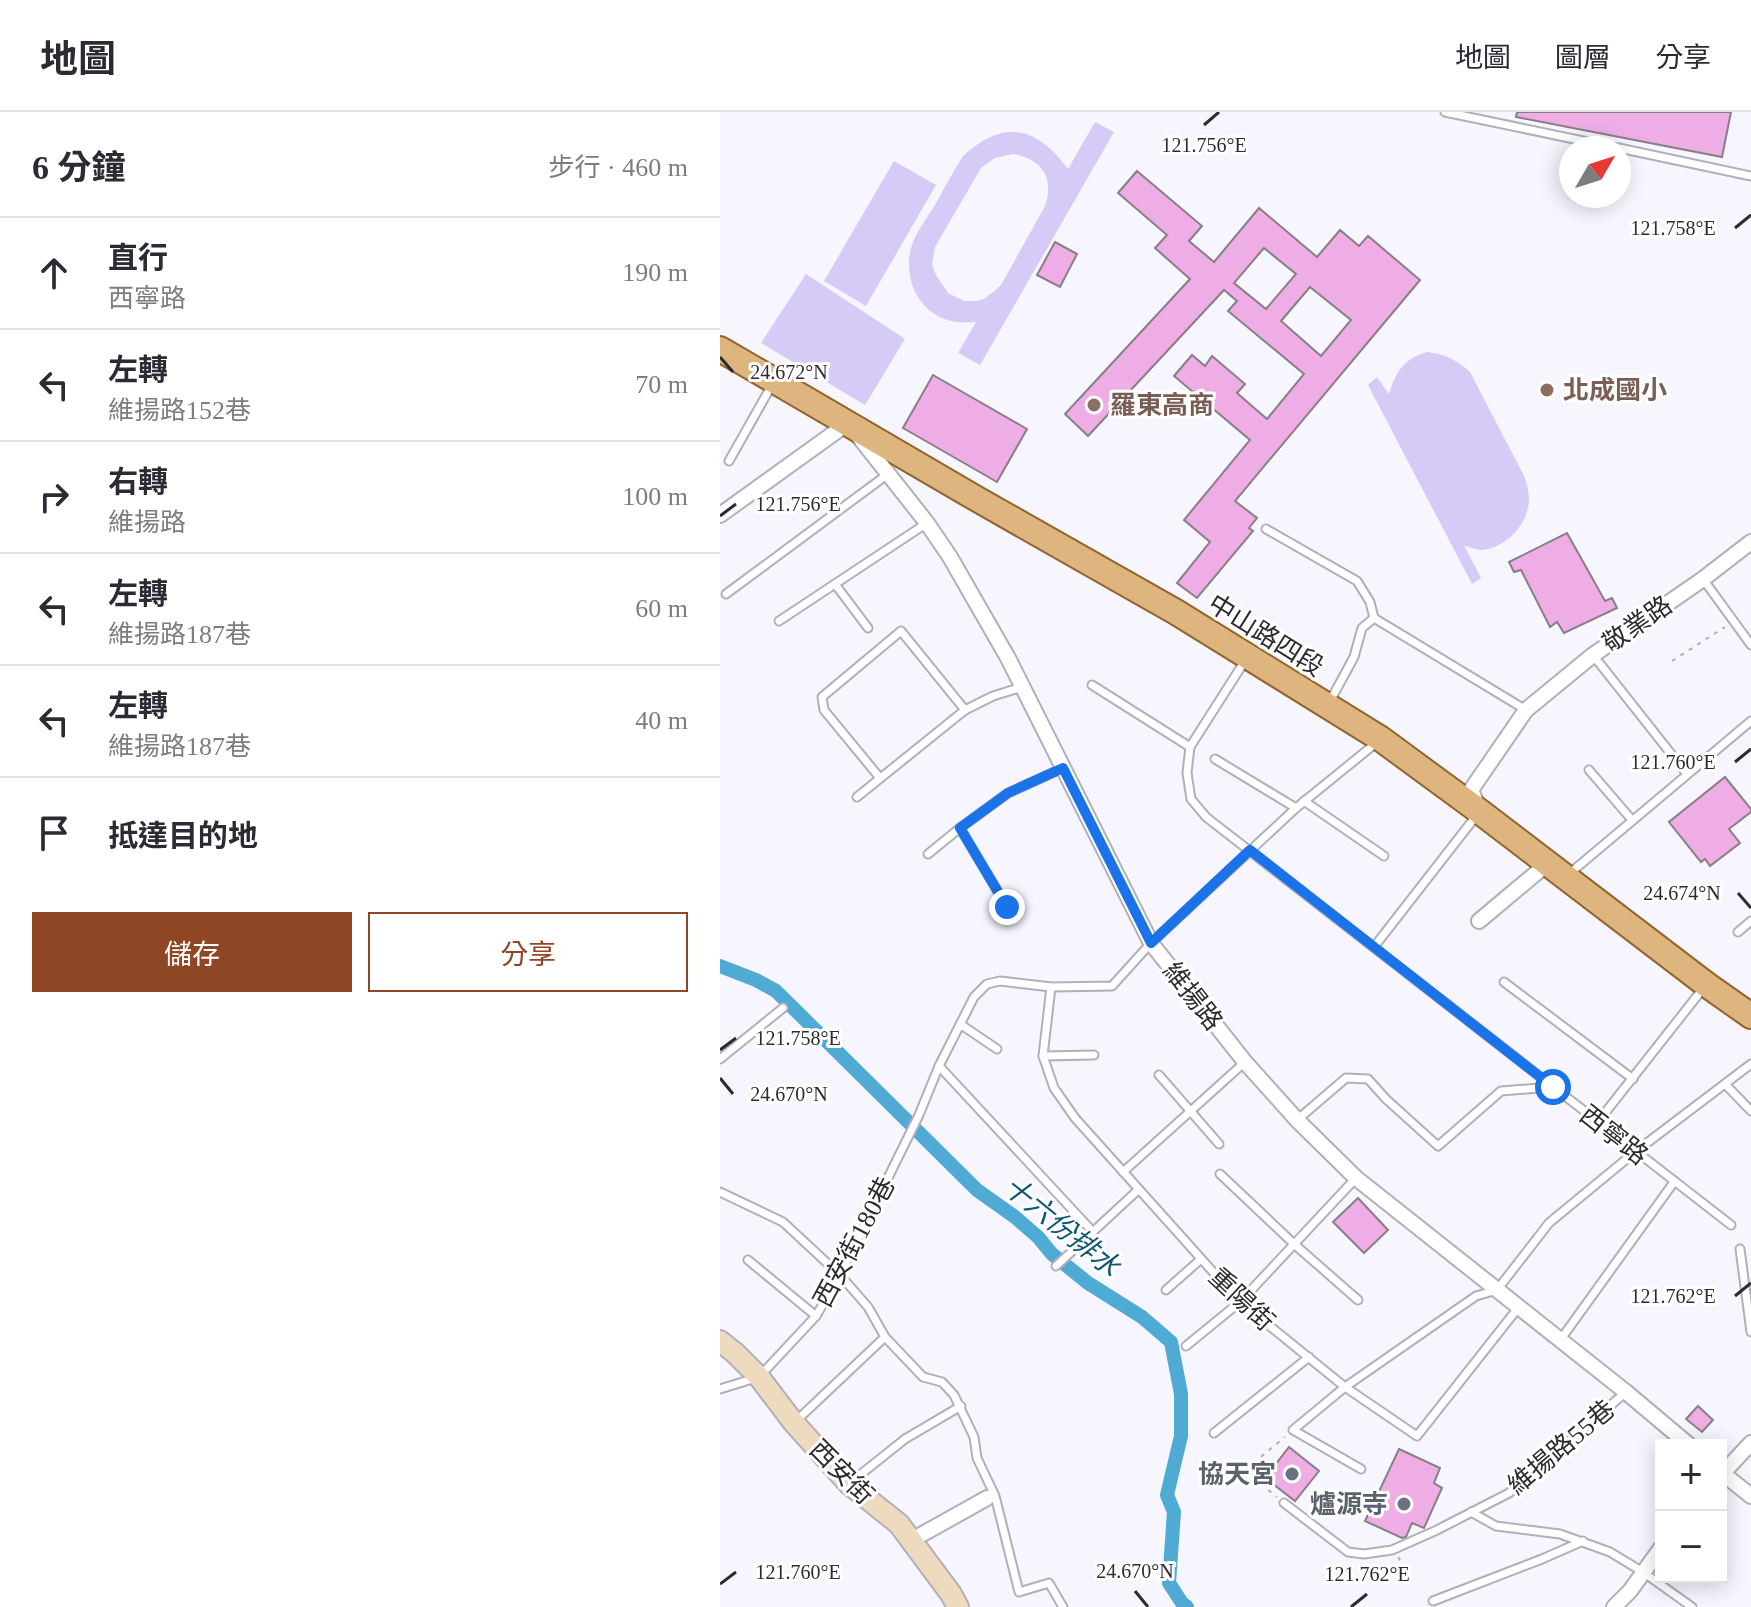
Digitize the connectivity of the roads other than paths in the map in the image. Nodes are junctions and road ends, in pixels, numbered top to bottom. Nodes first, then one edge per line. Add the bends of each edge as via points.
1 (1445, 112) edge
2 (1560, 136) edge
3 (1631, 151) edge
4 (1751, 175) edge
5 (720, 349) edge
6 (774, 381) junction
7 (848, 423) junction
8 (729, 461) dead end
9 (888, 474) junction
10 (720, 515) edge
11 (927, 523) junction
12 (1266, 529) dead end
13 (1751, 542) edge
14 (1703, 579) junction
15 (835, 584) junction
16 (726, 594) dead end
17 (1374, 618) junction
18 (779, 621) dead end
19 (868, 628) dead end
20 (1751, 645) edge
21 (1593, 655) junction
22 (1247, 657) junction
23 (1092, 685) dead end
24 (1022, 687) junction
25 (1327, 706) junction
26 (965, 710) junction
27 (1526, 710) junction
28 (1751, 721) edge
29 (1381, 739) junction
30 (1190, 747) junction
31 (1215, 759) dead end
32 (1063, 768) junction
33 (1589, 770) dead end
34 (1687, 774) junction
35 (880, 778) junction
36 (857, 797) dead end
37 (1304, 801) junction
38 (1296, 808) junction
39 (1479, 811) junction
40 (1632, 820) junction
41 (960, 828) junction
42 (1250, 850) junction
43 (928, 854) dead end
44 (1384, 856) dead end
45 (1556, 870) junction
46 (1007, 907) dead end
47 (1479, 921) dead end
48 (1751, 921) edge
49 (1738, 932) dead end
50 (1151, 943) junction
51 (1374, 947) junction
52 (1504, 982) dead end
53 (1707, 985) junction
54 (1051, 987) junction
55 (783, 1008) dead end
56 (1750, 1014) edge
57 (960, 1024) junction
58 (997, 1049) dead end
59 (1094, 1055) dead end
60 (1043, 1056) junction
61 (720, 1059) edge
62 (1245, 1062) junction
63 (1751, 1064) edge
64 (939, 1066) junction
65 (1159, 1075) dead end
66 (1633, 1079) junction
67 (1725, 1084) junction
68 (1553, 1087) junction
69 (1191, 1111) junction
70 (1751, 1111) edge
71 (1297, 1120) junction
72 (1597, 1123) junction
73 (1219, 1144) dead end
74 (1635, 1152) junction
75 (1123, 1172) junction
76 (1220, 1174) dead end
77 (1356, 1178) junction
78 (1674, 1182) junction
79 (1138, 1190) junction
80 (720, 1192) edge
81 (1731, 1225) dead end
82 (1093, 1232) junction
83 (1294, 1244) junction
84 (1740, 1249) dead end
85 (1201, 1259) junction
86 (748, 1260) dead end
87 (1056, 1266) dead end
88 (840, 1275) junction
89 (1166, 1290) dead end
90 (1497, 1290) junction
91 (1358, 1300) dead end
92 (1240, 1302) junction
93 (1518, 1308) junction
94 (816, 1316) junction
95 (1751, 1332) edge
96 (885, 1337) junction
97 (1560, 1340) junction
98 (720, 1341) edge
99 (1186, 1346) dead end
100 (1309, 1357) junction
101 (759, 1377) junction
102 (1345, 1387) junction
103 (720, 1389) edge
104 (1626, 1392) junction
105 (961, 1406) junction
106 (794, 1423) junction
107 (1214, 1433) dead end
108 (1682, 1439) edge
109 (1751, 1443) edge
110 (1727, 1467) edge
111 (1361, 1469) dead end
112 (1727, 1478) edge
113 (849, 1484) junction
114 (1751, 1496) edge
115 (987, 1498) dead end
116 (1284, 1503) road end
117 (1471, 1512) junction
118 (912, 1540) junction
119 (1583, 1541) junction
120 (1655, 1556) edge
121 (1643, 1572) junction
122 (1433, 1601) dead end
123 (958, 1607) edge
124 (1063, 1607) edge
125 (1614, 1607) edge
126 (1692, 1607) edge

1 - 2 lane
3 - 4 lane
5 - 6 main road, 中山路四段
6 - 7 main road, 中山路四段
6 - 8 lane
7 - 9 street, 維揚路
7 - 10 street
7 - 22 main road, 中山路四段
9 - 11 street, 維揚路
9 - 16 lane
11 - 15 lane
11 - 24 street, 維揚路
12 - 17 lane via 1357,581
13 - 14 street, 敬業路
14 - 20 lane
14 - 21 street, 敬業路
15 - 18 lane
15 - 19 lane
17 - 25 lane via 1362,628 1354,657
17 - 27 lane
21 - 27 street, 敬業路
21 - 34 lane
22 - 25 main road, 中山路四段
22 - 30 lane
23 - 30 lane
24 - 26 lane
24 - 32 street, 維揚路
25 - 29 main road, 中山路四段
26 - 35 lane
26 - 35 lane via 901,631 822,697 824,710
27 - 39 street, 敬業路 via 1471,790
28 - 34 lane
29 - 37 lane
29 - 39 main road, 中山路四段
30 - 42 lane, 西寧路 via 1191,799
31 - 38 lane
32 - 41 lane via 1008,793
32 - 50 street, 維揚路
33 - 40 lane
34 - 40 lane
35 - 36 lane
37 - 38 lane
37 - 44 lane
38 - 42 lane
39 - 45 main road, 中山路四段
39 - 51 lane
40 - 45 lane
41 - 43 lane
41 - 46 lane
42 - 50 lane
42 - 51 lane, 西寧路
45 - 47 street
45 - 53 main road, 中山路四段
48 - 49 lane
50 - 54 lane via 1112,986
50 - 62 street, 維揚路
51 - 68 lane, 西寧路
52 - 66 lane
53 - 56 main road, 中山路四段
53 - 66 lane
54 - 57 lane, 西安街180巷 via 987,984
54 - 60 lane, 重陽街
55 - 61 lane
57 - 58 lane
57 - 64 lane, 西安街180巷
59 - 60 lane
60 - 75 lane, 重陽街 via 1054,1088
62 - 69 lane
62 - 71 street, 維揚路
63 - 67 lane
64 - 82 lane
64 - 88 lane, 西安街180巷
65 - 69 lane
66 - 72 lane
67 - 70 lane
67 - 74 lane
68 - 71 lane via 1501,1091 1438,1146 1368,1079 1346,1078
68 - 72 lane, 西寧路
69 - 73 lane
69 - 75 lane
71 - 77 street, 維揚路
72 - 74 lane, 西寧路
74 - 78 lane, 西寧路
74 - 90 lane via 1549,1223
75 - 79 lane, 重陽街
76 - 83 lane
77 - 83 lane
77 - 90 street, 維揚路
78 - 81 lane, 西寧路
78 - 97 lane
79 - 82 lane
79 - 85 lane, 重陽街
80 - 88 lane via 783,1222
82 - 87 lane
83 - 91 lane
83 - 92 lane
84 - 95 lane
85 - 89 lane
85 - 92 lane, 重陽街
86 - 94 lane
88 - 94 lane, 西安街180巷
88 - 96 lane
90 - 93 street, 維揚路
90 - 102 lane via 1476,1296
92 - 99 lane
92 - 100 lane, 重陽街
93 - 97 street, 維揚路
93 - 102 lane, 重陽街 via 1417,1436
94 - 101 lane, 西安街180巷
96 - 105 lane via 923,1377 942,1382
96 - 106 lane
97 - 104 street, 維揚路
98 - 101 street, 西安街
100 - 102 lane, 重陽街
100 - 107 lane
101 - 103 lane
101 - 106 street, 西安街
102 - 111 lane via 1293,1430
104 - 108 street, 維揚路
104 - 117 lane, 維揚路55巷 via 1509,1493
105 - 113 lane via 905,1439
105 - 124 lane via 995,1496 1019,1592 1049,1583
106 - 113 street, 西安街
109 - 110 street
112 - 114 street
113 - 118 street, 西安街
115 - 118 street
116 - 117 lane, 維揚路55巷 via 1348,1552 1364,1554 1392,1550
117 - 119 lane via 1496,1526
118 - 123 street, 西安街
119 - 121 lane
119 - 122 lane
120 - 121 street
121 - 125 street
121 - 126 lane

